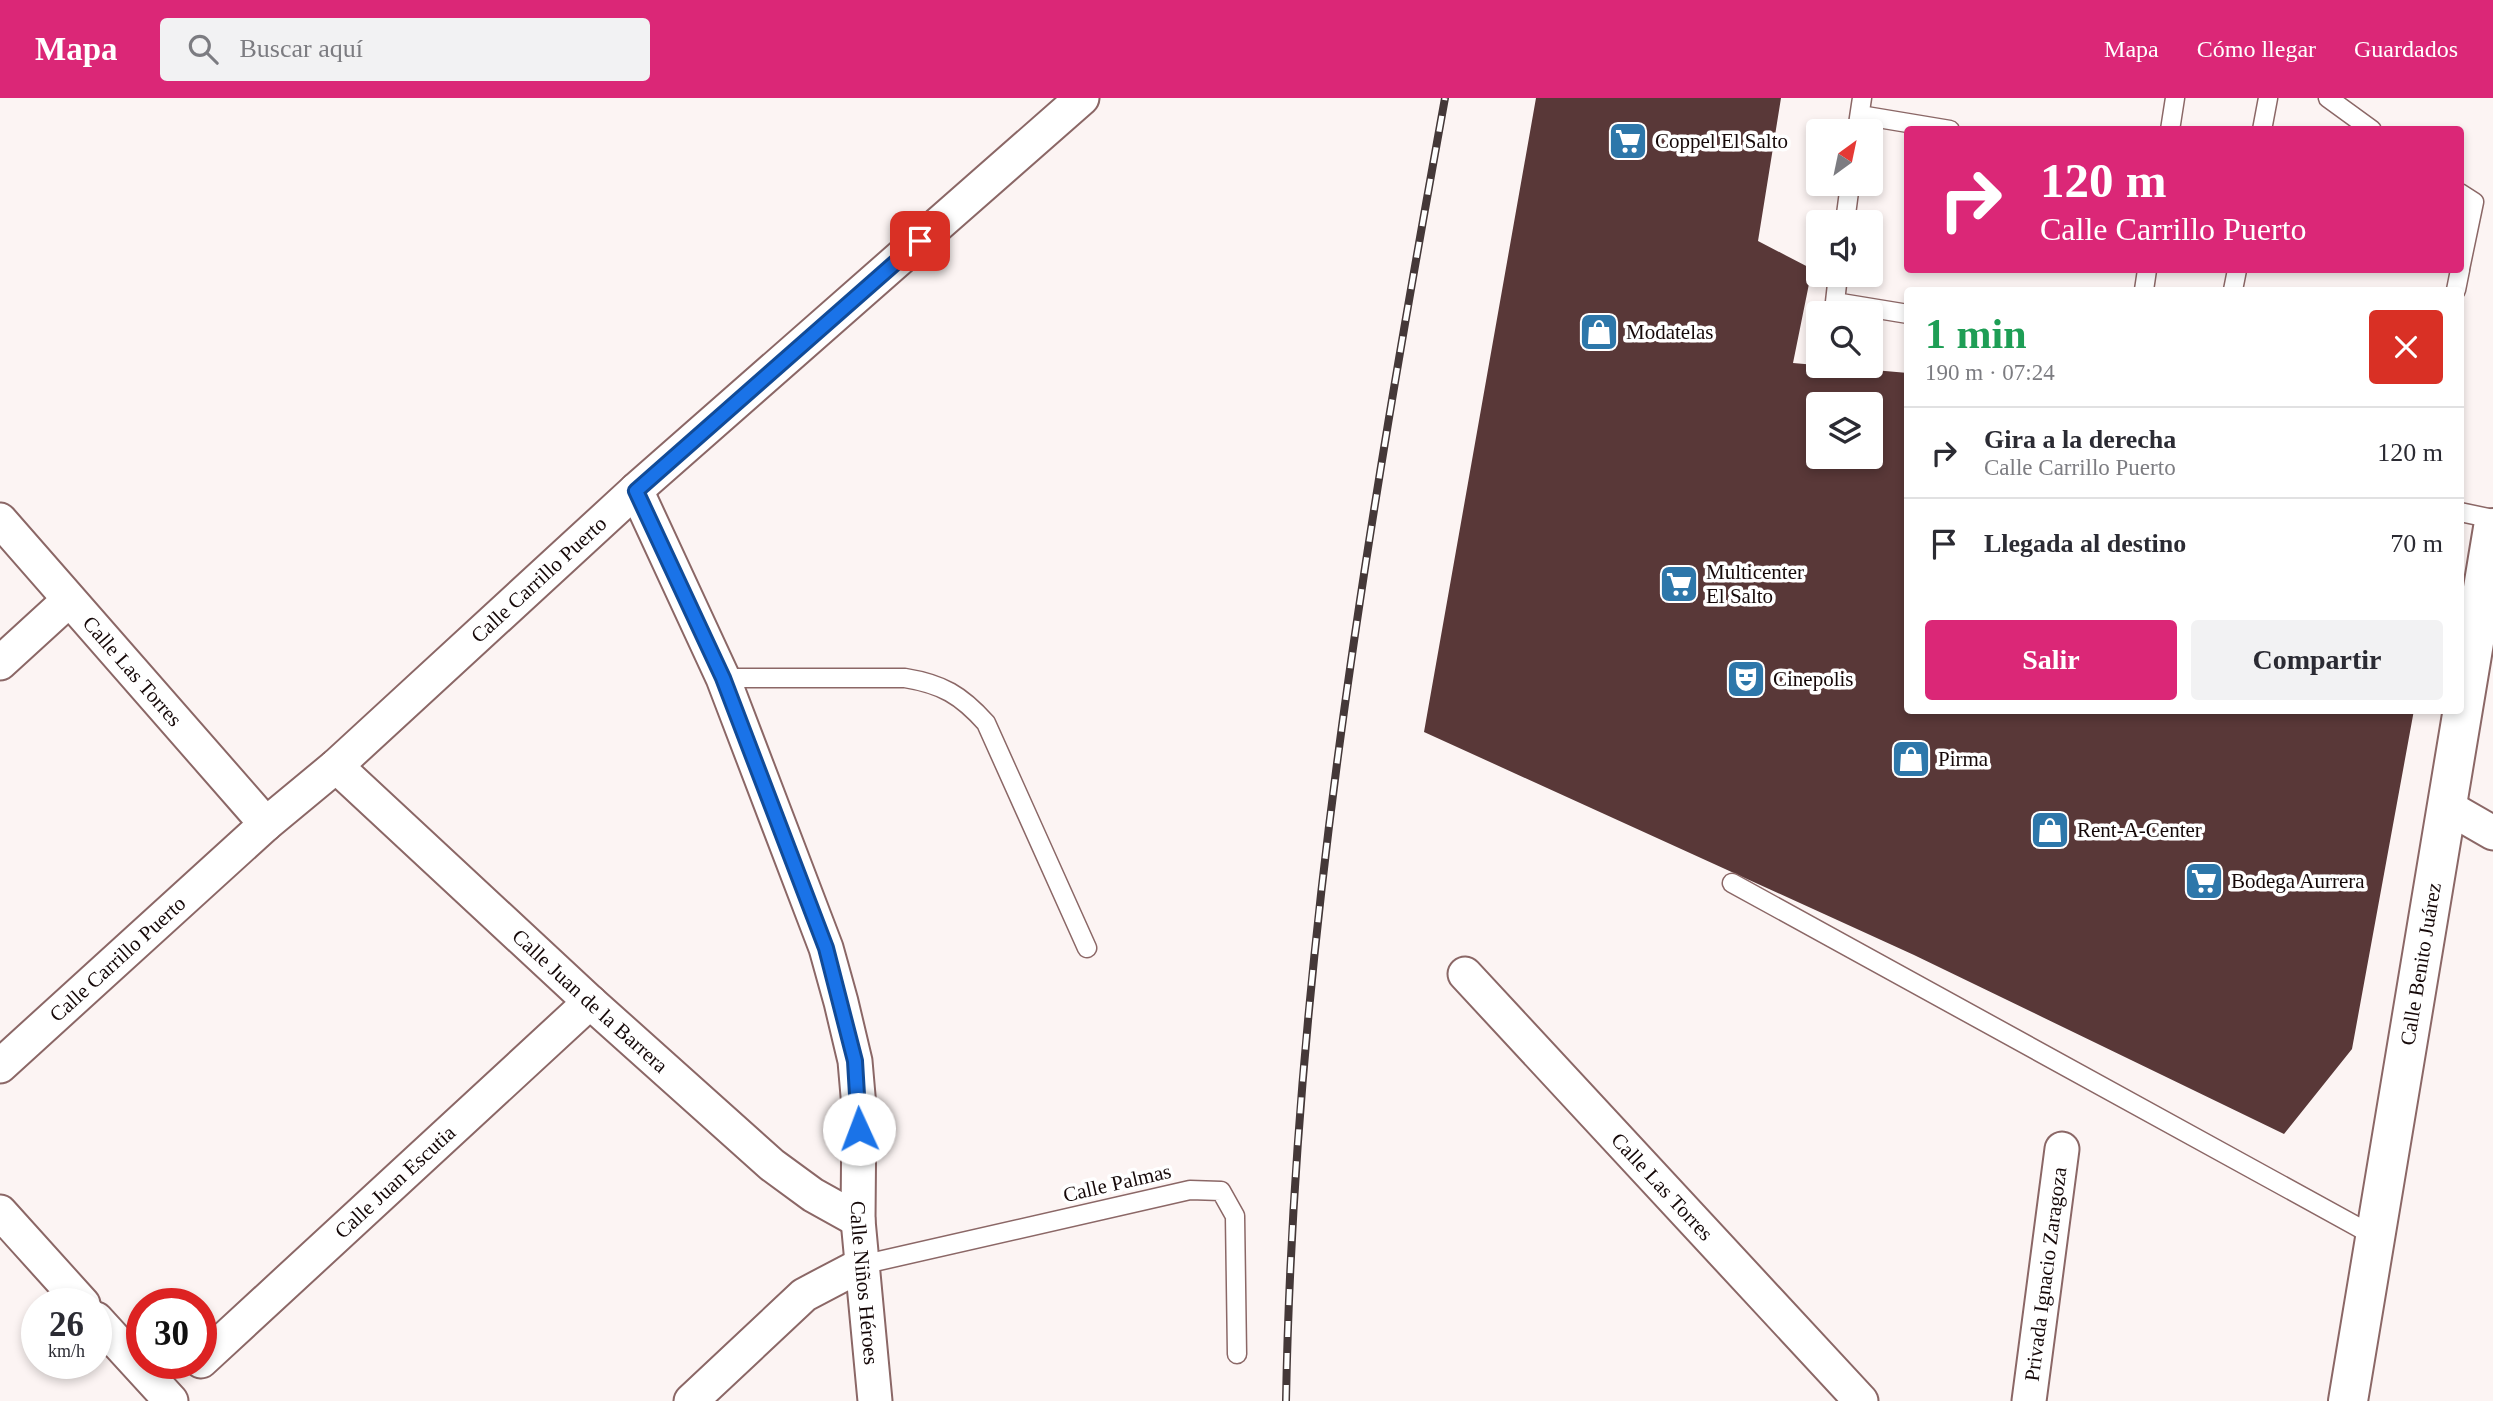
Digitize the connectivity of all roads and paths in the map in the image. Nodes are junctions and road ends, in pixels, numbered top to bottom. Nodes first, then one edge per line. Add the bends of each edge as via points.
1 (1082, 98) edge
2 (2175, 98) edge
3 (2267, 98) edge
4 (2328, 98) edge
5 (1860, 115) edge
6 (1926, 126) edge
7 (2171, 126) edge
8 (2263, 126) edge
9 (2366, 126) edge
10 (2464, 196) edge
11 (2464, 250) edge
12 (1837, 287) edge
13 (1904, 313) edge
14 (636, 491) junction
15 (2464, 513) edge
16 (2493, 519) edge
17 (0, 520) edge
18 (2493, 528) edge
19 (69, 600) junction
20 (0, 663) edge
21 (723, 678) junction
22 (2464, 700) edge
23 (2462, 714) edge
24 (336, 766) junction
25 (2446, 806) junction
26 (266, 824) junction
27 (2493, 833) edge
28 (1732, 883) dead end
29 (1087, 948) dead end
30 (1465, 974) dead end
31 (590, 1002) junction
32 (0, 1066) edge
33 (2062, 1149) dead end
34 (0, 1212) edge
35 (858, 1220) junction
36 (2375, 1237) junction
37 (862, 1265) junction
38 (69, 1288) edge
39 (112, 1338) edge
40 (217, 1346) edge
41 (1237, 1354) dead end
42 (183, 1379) edge
43 (164, 1399) edge
44 (691, 1401) edge
45 (875, 1401) edge
46 (1861, 1401) edge
47 (2029, 1401) edge
48 (2348, 1401) edge

1 - 14 street, Calle Carrillo Puerto
2 - 7 lane
3 - 8 lane
4 - 9 lane
5 - 6 lane
10 - 11 lane via 2474,202
12 - 13 lane via 1835,302
14 - 21 street, Calle Niños Héroes
14 - 24 street, Calle Carrillo Puerto
15 - 16 lane
17 - 19 street, Calle Las Torres
18 - 22 street, Calle Benito Juárez
19 - 20 street
19 - 26 street, Calle Las Torres
21 - 29 lane via 905,678 951,691 986,723
21 - 35 street, Calle Niños Héroes via 826,948 841,1002 855,1061 859,1107
23 - 25 street, Calle Benito Juárez
24 - 26 street, Calle Carrillo Puerto
24 - 31 street, Calle Juan de la Barrera
25 - 27 street
25 - 36 street, Calle Benito Juárez
26 - 32 street, Calle Carrillo Puerto
28 - 36 lane
30 - 46 street, Calle Las Torres
31 - 35 street, Calle Juan de la Barrera via 772,1165
31 - 40 street, Calle Juan Escutia
33 - 47 street, Privada Ignacio Zaragoza
34 - 38 street
35 - 37 street, Calle Niños Héroes
36 - 48 street, Calle Benito Juárez
37 - 41 lane, Calle Palmas via 1190,1190 1221,1191 1235,1216
37 - 44 street via 804,1295
37 - 45 street, Calle Niños Héroes
39 - 43 street
42 - 43 street, Calle Juan Escutia

